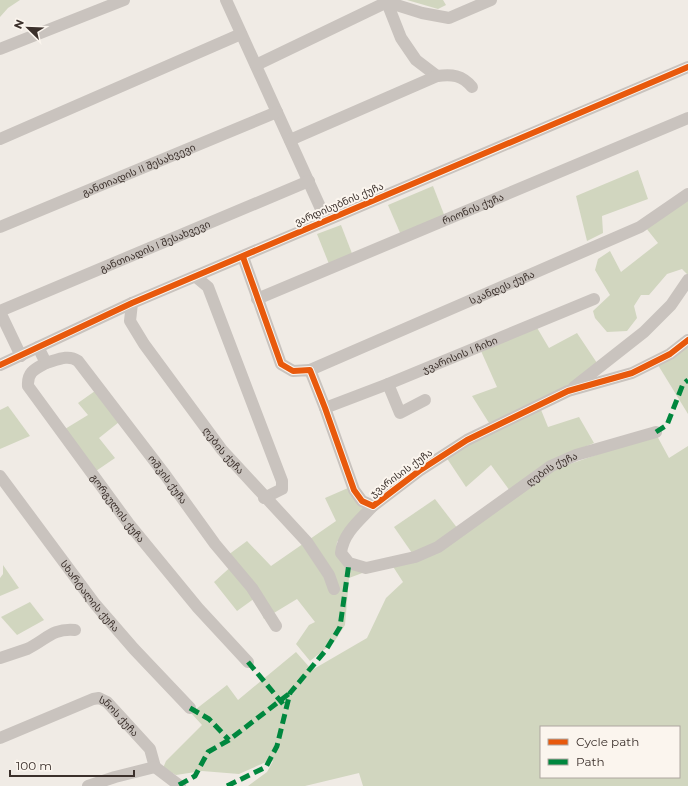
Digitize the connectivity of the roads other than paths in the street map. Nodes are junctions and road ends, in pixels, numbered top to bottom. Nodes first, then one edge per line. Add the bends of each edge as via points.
1 (124, 0) edge
2 (226, 0) edge
3 (491, 0) edge
4 (387, 1) edge
5 (241, 34) junction
6 (0, 49) edge
7 (256, 65) junction
8 (688, 67) edge
9 (437, 76) junction
10 (472, 86) dead end
11 (277, 112) junction
12 (688, 118) edge
13 (0, 139) edge
14 (290, 140) junction
15 (309, 181) junction
16 (688, 194) edge
17 (326, 220) junction
18 (0, 227) edge
19 (243, 257) junction
20 (196, 277) junction
21 (688, 280) edge
22 (257, 299) junction
23 (594, 299) dead end
24 (132, 303) junction
25 (0, 311) edge
26 (688, 340) edge
27 (38, 348) junction
28 (21, 356) junction
29 (46, 363) junction
30 (0, 364) edge
31 (310, 370) junction
32 (388, 384) junction
33 (568, 391) junction
34 (425, 400) dead end
35 (325, 408) junction
36 (656, 432) dead end
37 (0, 476) edge
38 (264, 498) junction
39 (373, 506) junction
40 (334, 589) dead end
41 (276, 626) dead end
42 (75, 630) dead end
43 (0, 658) edge
44 (248, 662) dead end
45 (190, 708) dead end
46 (0, 738) edge
47 (155, 767) junction
48 (88, 786) edge
49 (180, 786) edge

1 - 6 street
2 - 5 street
3 - 4 street via 449,18 422,13
4 - 7 street
4 - 9 street via 401,38 416,60
5 - 7 street
5 - 13 street
7 - 11 street
8 - 17 street, ვარდისუბნის ქუჩა
9 - 10 street via 455,75
9 - 14 street
11 - 14 street
11 - 18 street, განთიადის II შესახვევი
12 - 22 street, რიონის ქუჩა
14 - 15 street
15 - 17 street
15 - 25 street, განთიადის I შესახვევი
16 - 31 street, სკანდეს ქუჩა via 640,227
17 - 19 street, ვარდისუბნის ქუჩა
19 - 20 street, ვარდისუბნის ქუჩა
19 - 22 street
20 - 24 street, ვარდისუბნის ქუჩა
20 - 38 street via 208,287 282,482 282,489
21 - 33 street via 671,304 644,332
22 - 31 street via 281,364 293,371
23 - 32 street, ჯვარისის I ჩიხი
24 - 27 street, ვარდისუბნის ქუჩა
24 - 38 street, ღების ქუჩა via 130,321 144,344 222,450
25 - 28 street
26 - 33 street, ჯვარისის ქუჩა via 670,354 632,373
27 - 28 street, ვარდისუბნის ქუჩა
27 - 29 street
28 - 30 street, ვარდისუბნის ქუჩა
29 - 41 street, ოშკის ქუჩა via 64,358 78,361 215,544 252,588
29 - 44 street, გორგულის ქუჩა via 31,371 28,386 129,524 198,608
31 - 35 street, ჯვარისის ქუჩა
32 - 34 street via 400,413
32 - 35 street, ჯვარისის I ჩიხი
33 - 39 street, ჯვარისის ქუჩა via 467,440 419,471
35 - 39 street, ჯვარისის ქუჩა via 354,490 362,501
36 - 39 street, ღების ქუჩა via 576,455 551,466 432,550 415,557 366,568 349,563 341,553 342,544 350,531
37 - 45 street, სხარტალის ქუჩა via 95,604
38 - 40 street, ღების ქუჩა via 307,542 329,575
42 - 43 street via 63,629 49,634 28,648
46 - 47 street, სნოს ქუჩა via 99,698 107,702 150,749
47 - 48 street
47 - 49 street

